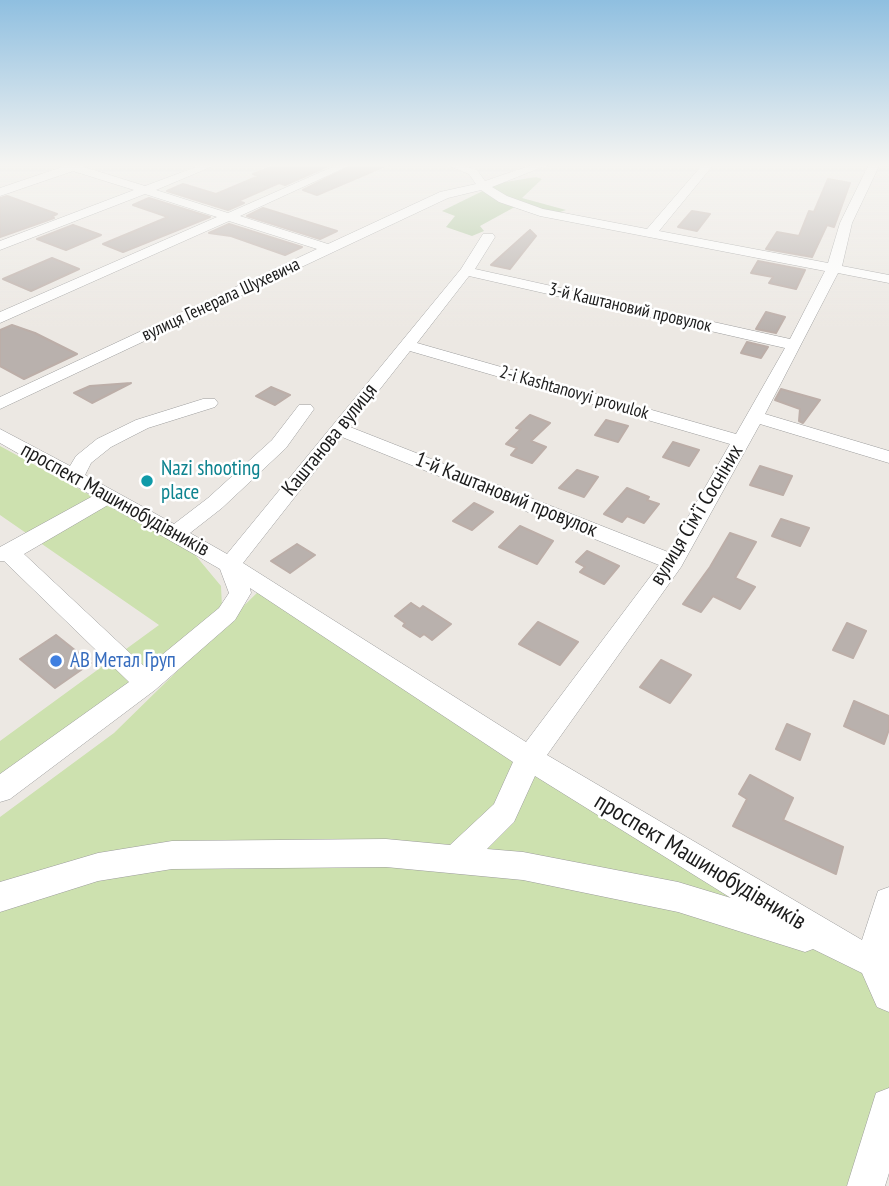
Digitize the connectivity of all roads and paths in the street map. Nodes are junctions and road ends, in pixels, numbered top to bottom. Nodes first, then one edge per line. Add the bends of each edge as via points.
1 (69, 219) edge
2 (221, 219) edge
3 (238, 219) edge
4 (392, 219) edge
5 (578, 219) edge
6 (662, 219) edge
7 (848, 219) edge
8 (650, 233) junction
9 (488, 237) dead end
10 (0, 246) edge
11 (329, 249) junction
12 (834, 268) junction
13 (466, 271) junction
14 (889, 279) edge
15 (0, 318) edge
16 (407, 345) junction
17 (795, 345) junction
18 (209, 403) dead end
19 (0, 404) edge
20 (305, 410) dead end
21 (755, 417) junction
22 (338, 429) junction
23 (0, 435) edge
24 (741, 441) junction
25 (889, 457) edge
26 (74, 477) junction
27 (109, 496) junction
28 (176, 533) junction
29 (5, 553) edge
30 (673, 562) junction
31 (230, 565) junction
32 (146, 683) junction
33 (529, 758) junction
34 (0, 790) edge
35 (455, 860) junction
36 (0, 897) edge
37 (889, 902) edge
38 (838, 946) junction
39 (881, 964) edge
40 (889, 995) edge
41 (889, 1106) edge
42 (866, 1186) edge

1 - 10 street
2 - 15 street
3 - 11 street
4 - 11 street, вулиця Генерала Шухевича
5 - 8 street
6 - 8 street
7 - 12 street, вулиця Сім’ї Сосніних
8 - 12 street
9 - 13 street, Каштанова вулиця
11 - 19 street, вулиця Генерала Шухевича
12 - 14 street
12 - 17 street, вулиця Сім’ї Сосніних
13 - 16 street, Каштанова вулиця
13 - 17 street, 3-й Каштановий провулок
16 - 22 street, Каштанова вулиця
16 - 24 street, 2-i Kashtanovyi provulok
17 - 21 street, вулиця Сім’ї Сосніних
18 - 26 street via 142,424 104,443 83,460
20 - 28 street via 279,444
21 - 24 street, вулиця Сім’ї Сосніних
21 - 25 street
22 - 30 street, 1-й Каштановий провулок
22 - 31 street, Каштанова вулиця
23 - 26 street, проспект Машинобудівників
24 - 30 street, вулиця Сім’ї Сосніних
26 - 27 street, проспект Машинобудівників
27 - 28 street, проспект Машинобудівників
27 - 29 street
28 - 31 street, проспект Машинобудівників
29 - 32 street
30 - 33 street, вулиця Сім’ї Сосніних
31 - 32 street via 240,593 227,614
31 - 33 street
32 - 34 street
33 - 35 street, вулиця Сім’ї Сосніних via 504,813
33 - 38 street, проспект Машинобудівників
35 - 36 street via 386,853 172,855 98,867
35 - 38 street via 523,866 678,897
37 - 39 street
38 - 39 street, проспект Машинобудівників
39 - 40 street
41 - 42 street

